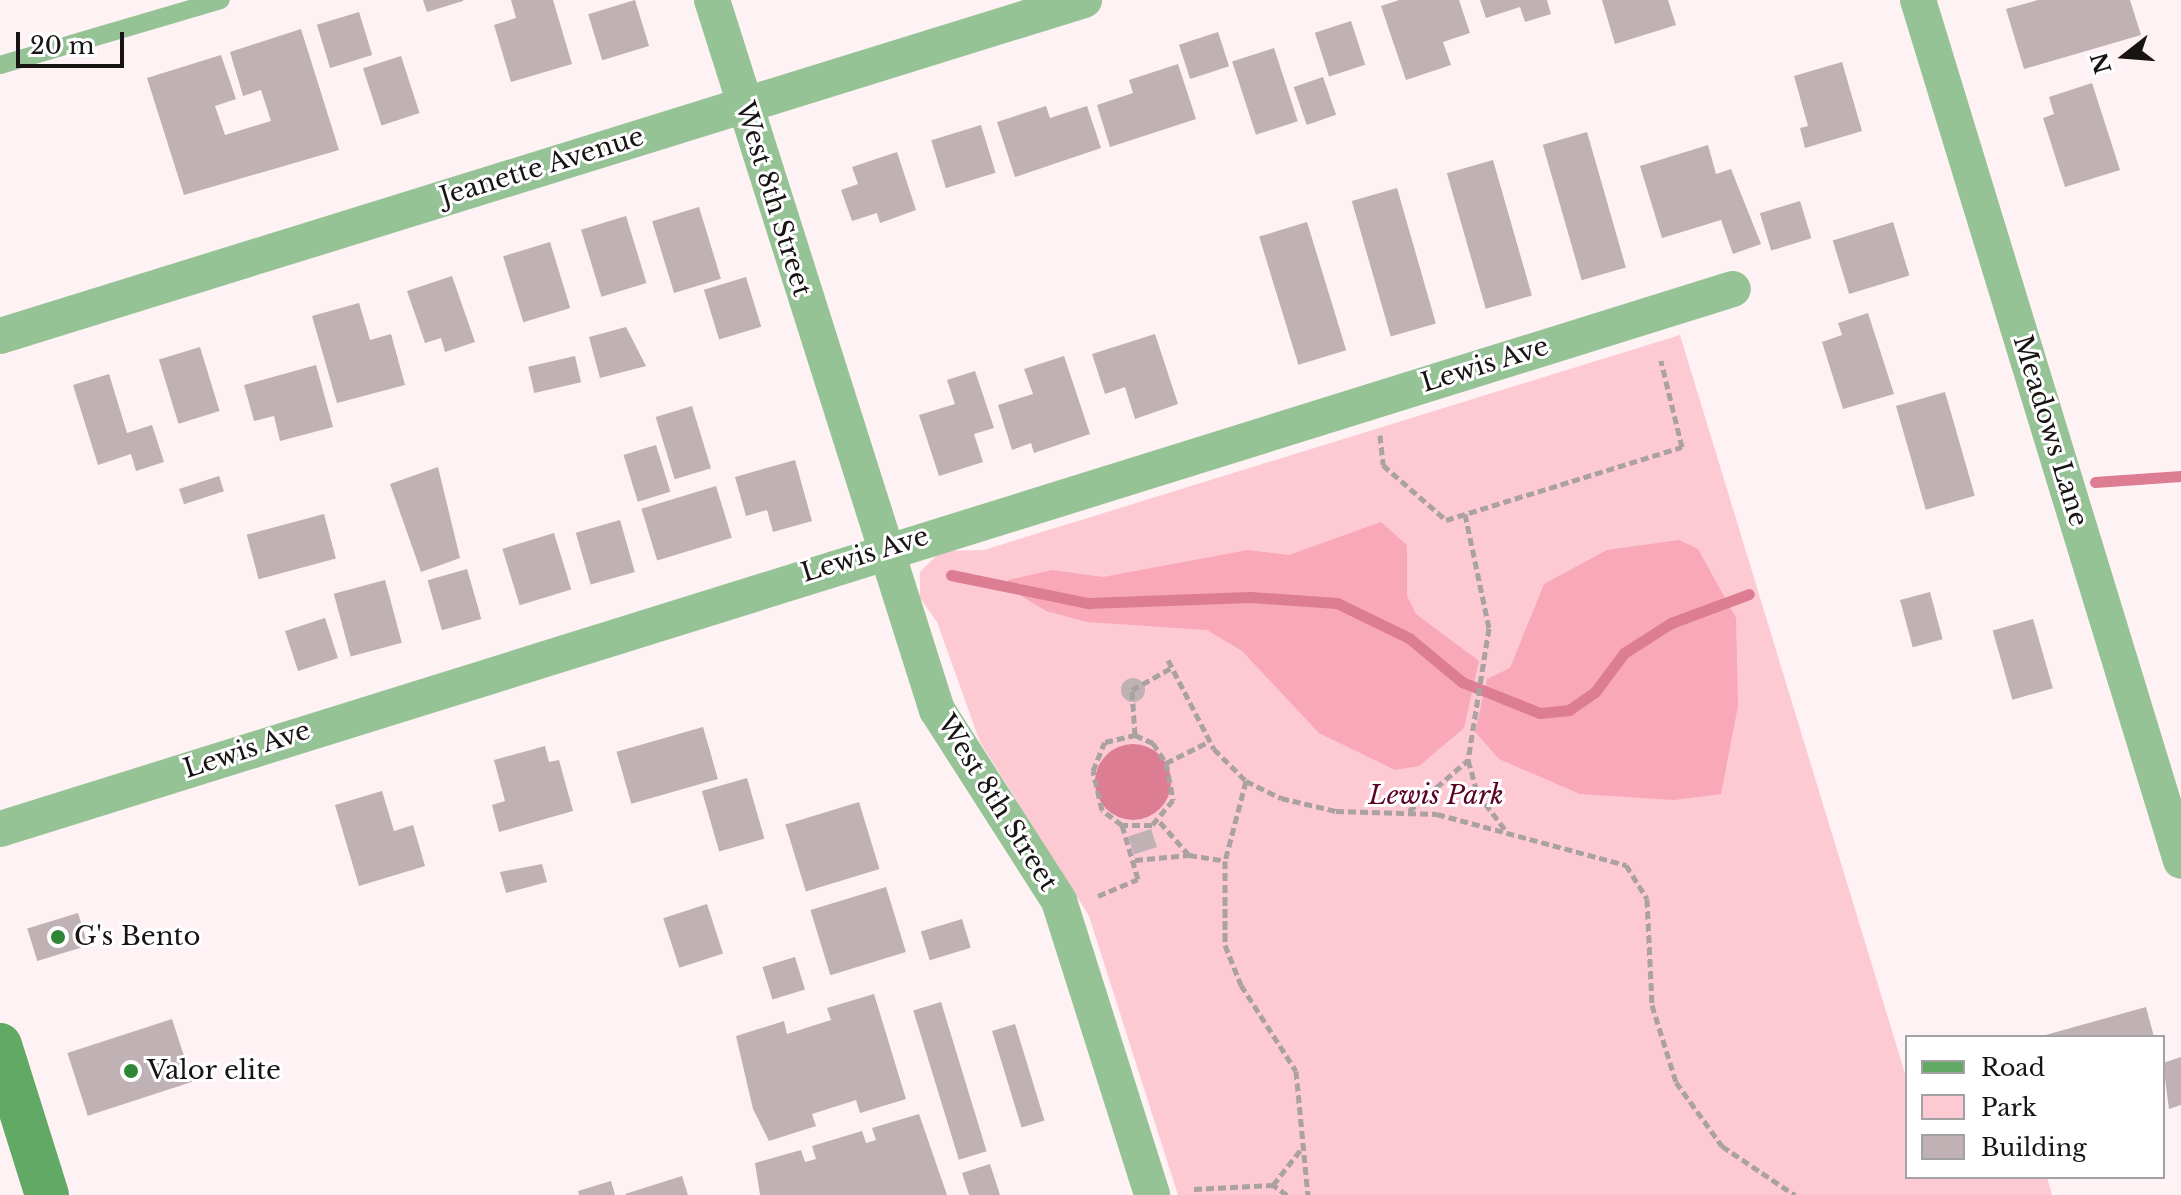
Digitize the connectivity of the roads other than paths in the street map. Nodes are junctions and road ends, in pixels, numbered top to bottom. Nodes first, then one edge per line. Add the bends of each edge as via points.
1 (221, 0) edge
2 (712, 0) edge
3 (1084, 0) edge
4 (1918, 0) edge
5 (0, 65) edge
6 (744, 104) junction
7 (1733, 289) dead end
8 (0, 336) edge
9 (880, 549) junction
10 (0, 829) edge
11 (2179, 850) edge
12 (0, 1045) edge
13 (47, 1195) edge
14 (1152, 1195) edge

1 - 5 lane
2 - 6 street, West 8th Street
3 - 6 street, Jeanette Avenue
4 - 11 street, Meadows Lane
6 - 8 street, Jeanette Avenue
6 - 9 street, West 8th Street
7 - 9 street, Lewis Ave
9 - 10 street, Lewis Ave
9 - 14 street, West 8th Street via 937,710 1059,901
12 - 13 main road

